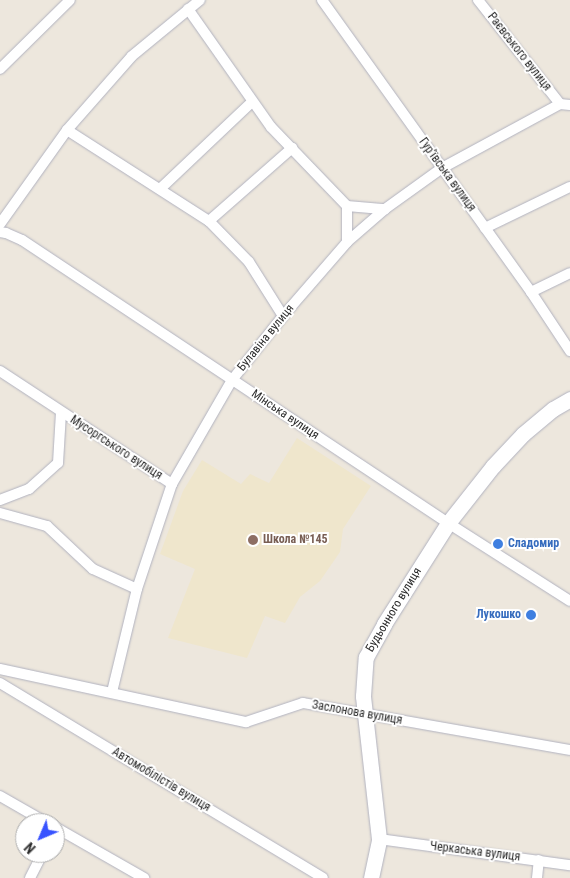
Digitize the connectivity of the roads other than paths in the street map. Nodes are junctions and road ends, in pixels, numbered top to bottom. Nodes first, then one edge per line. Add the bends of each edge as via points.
1 (70, 0) edge
2 (200, 0) edge
3 (322, 0) edge
4 (478, 0) edge
5 (188, 9) junction
6 (0, 69) edge
7 (252, 102) junction
8 (565, 104) edge
9 (68, 130) junction
10 (292, 148) junction
11 (442, 168) junction
12 (570, 187) edge
13 (160, 189) junction
14 (347, 206) junction
15 (385, 209) junction
16 (208, 222) junction
17 (0, 224) edge
18 (485, 228) junction
19 (0, 232) edge
20 (347, 242) junction
21 (570, 273) edge
22 (531, 292) junction
23 (283, 316) junction
24 (570, 351) edge
25 (0, 371) edge
26 (232, 380) junction
27 (570, 399) edge
28 (61, 412) junction
29 (172, 484) junction
30 (0, 500) edge
31 (0, 513) edge
32 (448, 523) junction
33 (137, 589) junction
34 (570, 601) edge
35 (0, 669) edge
36 (0, 683) edge
37 (112, 692) junction
38 (365, 715) junction
39 (570, 750) edge
40 (0, 796) edge
41 (29, 813) edge
42 (65, 834) edge
43 (379, 839) junction
44 (539, 860) junction
45 (38, 863) edge
46 (570, 865) edge
47 (142, 877) edge
48 (30, 878) edge
49 (323, 878) edge
50 (371, 878) edge
51 (537, 878) edge

1 - 6 street
2 - 5 street
3 - 11 street, Гур’ївська вулиця
4 - 8 street, Раєвського вулиця
5 - 7 street
5 - 9 street via 132,56
7 - 10 street
7 - 13 street
8 - 11 street, Булавіна вулиця
9 - 13 street
9 - 17 street
10 - 14 street
10 - 16 street
11 - 15 street, Булавіна вулиця
11 - 18 street, Гур’ївська вулиця
12 - 18 street
13 - 16 street
14 - 15 street
14 - 20 street
15 - 20 street, Булавіна вулиця
16 - 23 street via 249,262
18 - 22 street, Гур’ївська вулиця
19 - 26 street, Мінська вулиця via 22,240
20 - 23 street, Булавіна вулиця
21 - 22 street
22 - 24 street, Гур’ївська вулиця
23 - 26 street, Булавіна вулиця
25 - 28 street, Мусоргського вулиця
26 - 29 street, Булавіна вулиця
26 - 32 street, Мінська вулиця
27 - 32 main road, Будьонного вулиця via 523,434
28 - 29 street, Мусоргського вулиця
28 - 30 street, Мусоргського вулиця via 58,463 29,489
29 - 33 street, Булавіна вулиця
31 - 33 street via 47,526 93,569
32 - 34 street, Мінська вулиця
32 - 38 main road, Будьонного вулиця via 366,657
33 - 37 street, Булавіна вулиця
35 - 37 street, Заслонова вулиця
36 - 49 street, Автомобілістів вулиця
37 - 38 street, Заслонова вулиця via 246,722 303,703
38 - 39 street, Заслонова вулиця
38 - 43 main road, Будьонного вулиця
40 - 41 street
42 - 47 street
43 - 44 street, Черкаська вулиця
43 - 50 main road, Будьонного вулиця
44 - 46 street, Черкаська вулиця
44 - 51 street
45 - 48 street

